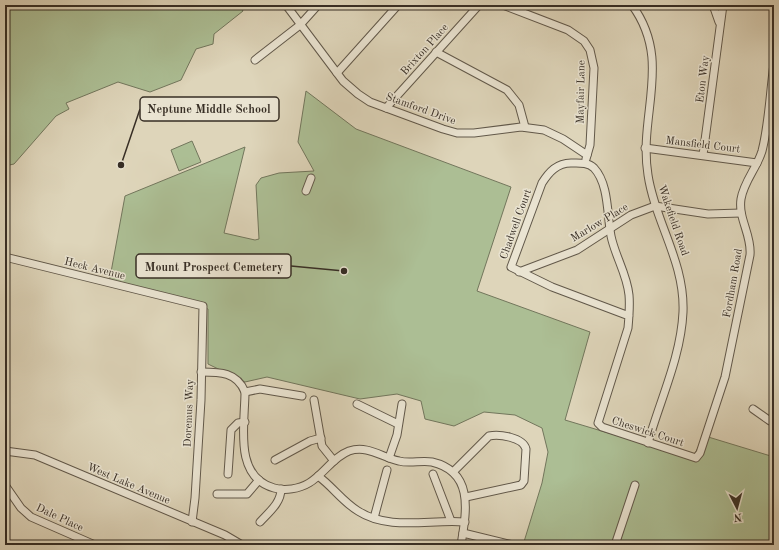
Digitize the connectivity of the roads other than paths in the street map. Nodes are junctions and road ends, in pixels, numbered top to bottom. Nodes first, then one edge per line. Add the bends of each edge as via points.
1 (286, 5) edge
2 (318, 5) edge
3 (398, 5) edge
4 (479, 5) edge
5 (503, 5) edge
6 (632, 5) edge
7 (713, 5) edge
8 (723, 5) edge
9 (719, 23) junction
10 (300, 25) junction
11 (436, 52) junction
12 (255, 60) dead end
13 (774, 64) edge
14 (337, 73) junction
15 (386, 108) junction
16 (525, 127) junction
17 (645, 148) junction
18 (587, 155) junction
19 (703, 155) junction
20 (585, 163) junction
21 (757, 163) junction
22 (311, 178) dead end
23 (306, 191) dead end
24 (655, 206) junction
25 (741, 213) junction
26 (610, 227) junction
27 (5, 256) edge
28 (520, 272) junction
29 (203, 306) joint
30 (629, 316) junction
31 (201, 372) junction
32 (245, 392) junction
33 (302, 396) dead end
34 (314, 400) dead end
35 (357, 404) dead end
36 (402, 404) dead end
37 (753, 409) dead end
38 (245, 422) junction
39 (774, 422) edge
40 (398, 424) junction
41 (321, 438) junction
42 (648, 443) junction
43 (5, 451) edge
44 (389, 458) junction
45 (696, 458) joint
46 (275, 460) dead end
47 (334, 461) junction
48 (387, 470) dead end
49 (453, 472) junction
50 (228, 474) dead end
51 (433, 474) dead end
52 (318, 476) junction
53 (259, 480) junction
54 (5, 485) edge
55 (635, 485) dead end
56 (281, 489) junction
57 (217, 494) dead end
58 (466, 497) junction
59 (374, 518) junction
60 (451, 521) junction
61 (192, 522) junction
62 (260, 522) dead end
63 (465, 522) junction
64 (463, 533) junction
65 (95, 545) edge
66 (242, 545) edge
67 (461, 545) edge
68 (513, 545) edge
69 (615, 545) edge

1 - 10 street, Stamford Drive
2 - 10 street
3 - 14 street
4 - 11 street, Brixton Place
5 - 18 street, Mayfair Lane via 568,30 587,46 592,55 594,68 590,144
6 - 17 street, Wakefield Road via 645,28 653,58
7 - 9 street
8 - 9 street, Eton Way
9 - 19 street, Eton Way
10 - 12 street
10 - 14 street, Stamford Drive
11 - 15 street, Brixton Place
11 - 16 street via 507,90 519,105
13 - 21 street, Fordham Road via 764,142
14 - 15 street, Stamford Drive via 358,94
15 - 16 street, Stamford Drive via 457,133
16 - 18 street, Stamford Drive via 557,135
17 - 19 street, Mansfield Court
17 - 24 street, Wakefield Road
18 - 20 street, Mayfair Lane
19 - 21 street, Mansfield Court
20 - 26 street via 594,168 603,185
20 - 28 street, Chadwell Court via 562,164 547,175 511,267
21 - 25 street, Fordham Road via 744,187
22 - 23 street
24 - 25 street, Marlow Place via 708,214
24 - 26 street, Marlow Place via 631,214
24 - 42 street, Wakefield Road via 678,266 683,311 679,346
25 - 45 street, Fordham Road via 750,240 750,256 725,378 700,454
26 - 28 street, Marlow Place via 577,250
26 - 30 street via 628,287
27 - 29 street, Heck Avenue
28 - 30 street, Chadwell Court
29 - 31 street, Doremus Way
30 - 42 street, Cheswick Court via 626,334 598,420 599,426
31 - 32 street via 231,375 240,382
31 - 61 street, Doremus Way via 196,491
32 - 33 street via 260,389
32 - 38 street
34 - 41 street
35 - 40 street
36 - 40 street
37 - 39 street
38 - 50 street via 238,423 231,430
38 - 53 street via 245,458
40 - 44 street
41 - 46 street via 310,441
41 - 47 street via 325,451
42 - 45 street, Cheswick Court
43 - 61 street, West Lake Avenue via 35,455
44 - 47 street via 370,450 358,449 341,455
44 - 49 street via 402,462 431,462
47 - 52 street
48 - 59 street
49 - 58 street
49 - 58 street via 489,436 519,440 524,444 524,481 521,485
51 - 60 street
52 - 56 street via 307,484
52 - 59 street via 354,509
53 - 56 street
53 - 57 street via 247,494
54 - 65 street, Dale Place via 21,508 31,517
55 - 69 street
56 - 62 street via 278,503
58 - 63 street
59 - 60 street via 401,523
60 - 63 street
61 - 66 street, West Lake Avenue via 225,534
63 - 64 street
64 - 67 street
64 - 68 street

